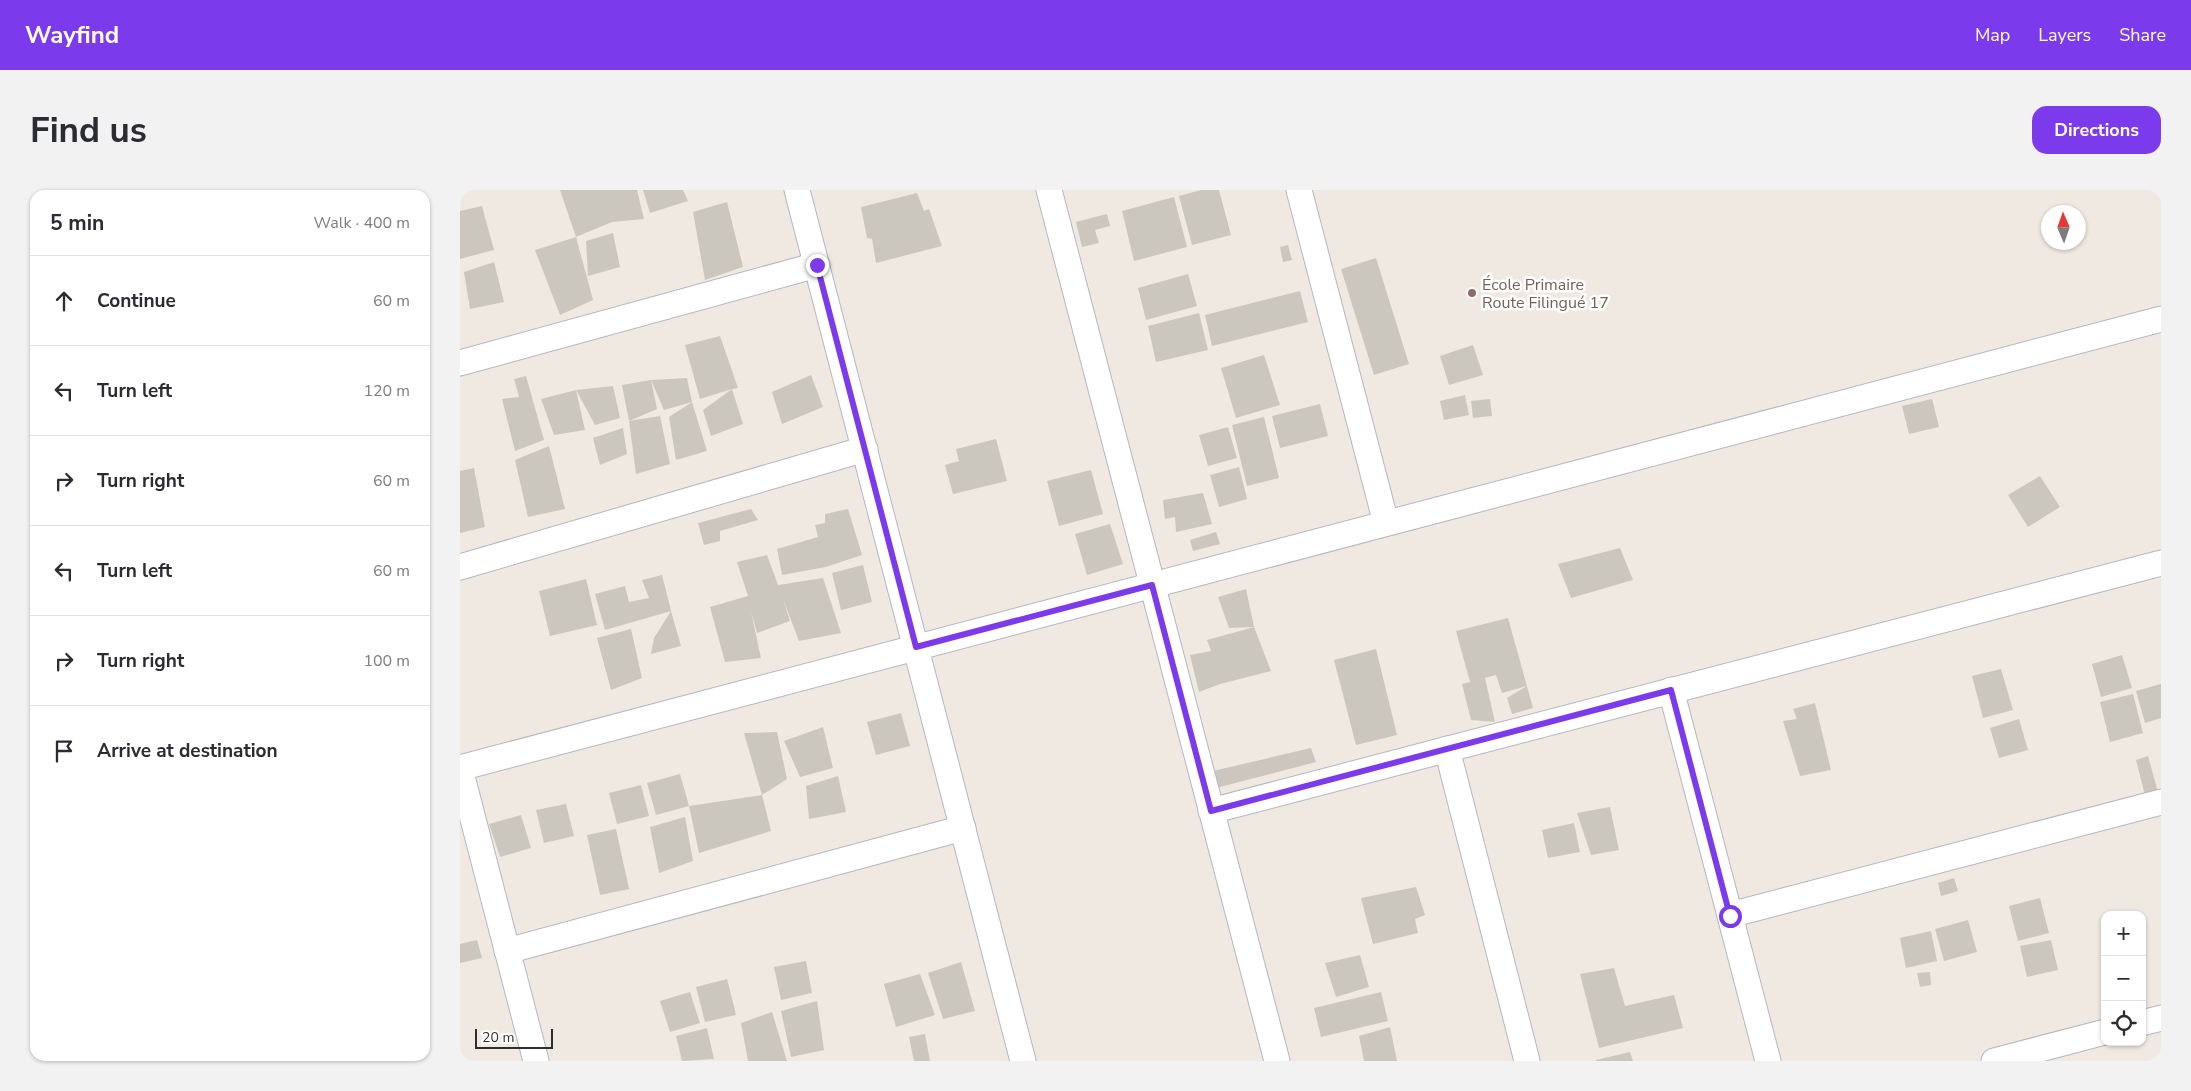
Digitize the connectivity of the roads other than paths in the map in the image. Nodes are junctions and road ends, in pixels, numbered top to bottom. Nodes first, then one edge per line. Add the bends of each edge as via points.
1 (797, 190) edge
2 (1049, 190) edge
3 (1299, 190) edge
4 (817, 265) junction
5 (2161, 318) edge
6 (460, 363) edge
7 (865, 449) junction
8 (1386, 523) junction
9 (2161, 562) edge
10 (460, 567) edge
11 (1152, 585) junction
12 (916, 647) junction
13 (1671, 690) junction
14 (1447, 749) junction
15 (460, 768) edge
16 (2160, 808) edge
17 (1211, 811) junction
18 (963, 828) junction
19 (1730, 916) junction
20 (507, 951) junction
21 (2161, 1018) edge
22 (2146, 1021) edge
23 (2101, 1033) edge
24 (1018, 1060) edge
25 (536, 1061) edge
26 (1277, 1061) edge
27 (1527, 1061) edge
28 (1768, 1061) edge
29 (1994, 1061) edge

1 - 4 street
2 - 11 street
3 - 8 street
4 - 6 street
4 - 7 street
5 - 8 street
7 - 10 street
7 - 12 street
8 - 11 street
9 - 13 street
11 - 12 street
11 - 17 street
12 - 15 street
12 - 18 street
13 - 14 street
13 - 19 street
14 - 17 street
14 - 27 street
15 - 20 street
16 - 19 street
17 - 26 street
18 - 20 street
18 - 24 street
19 - 28 street
20 - 25 street
21 - 22 street
23 - 29 street

